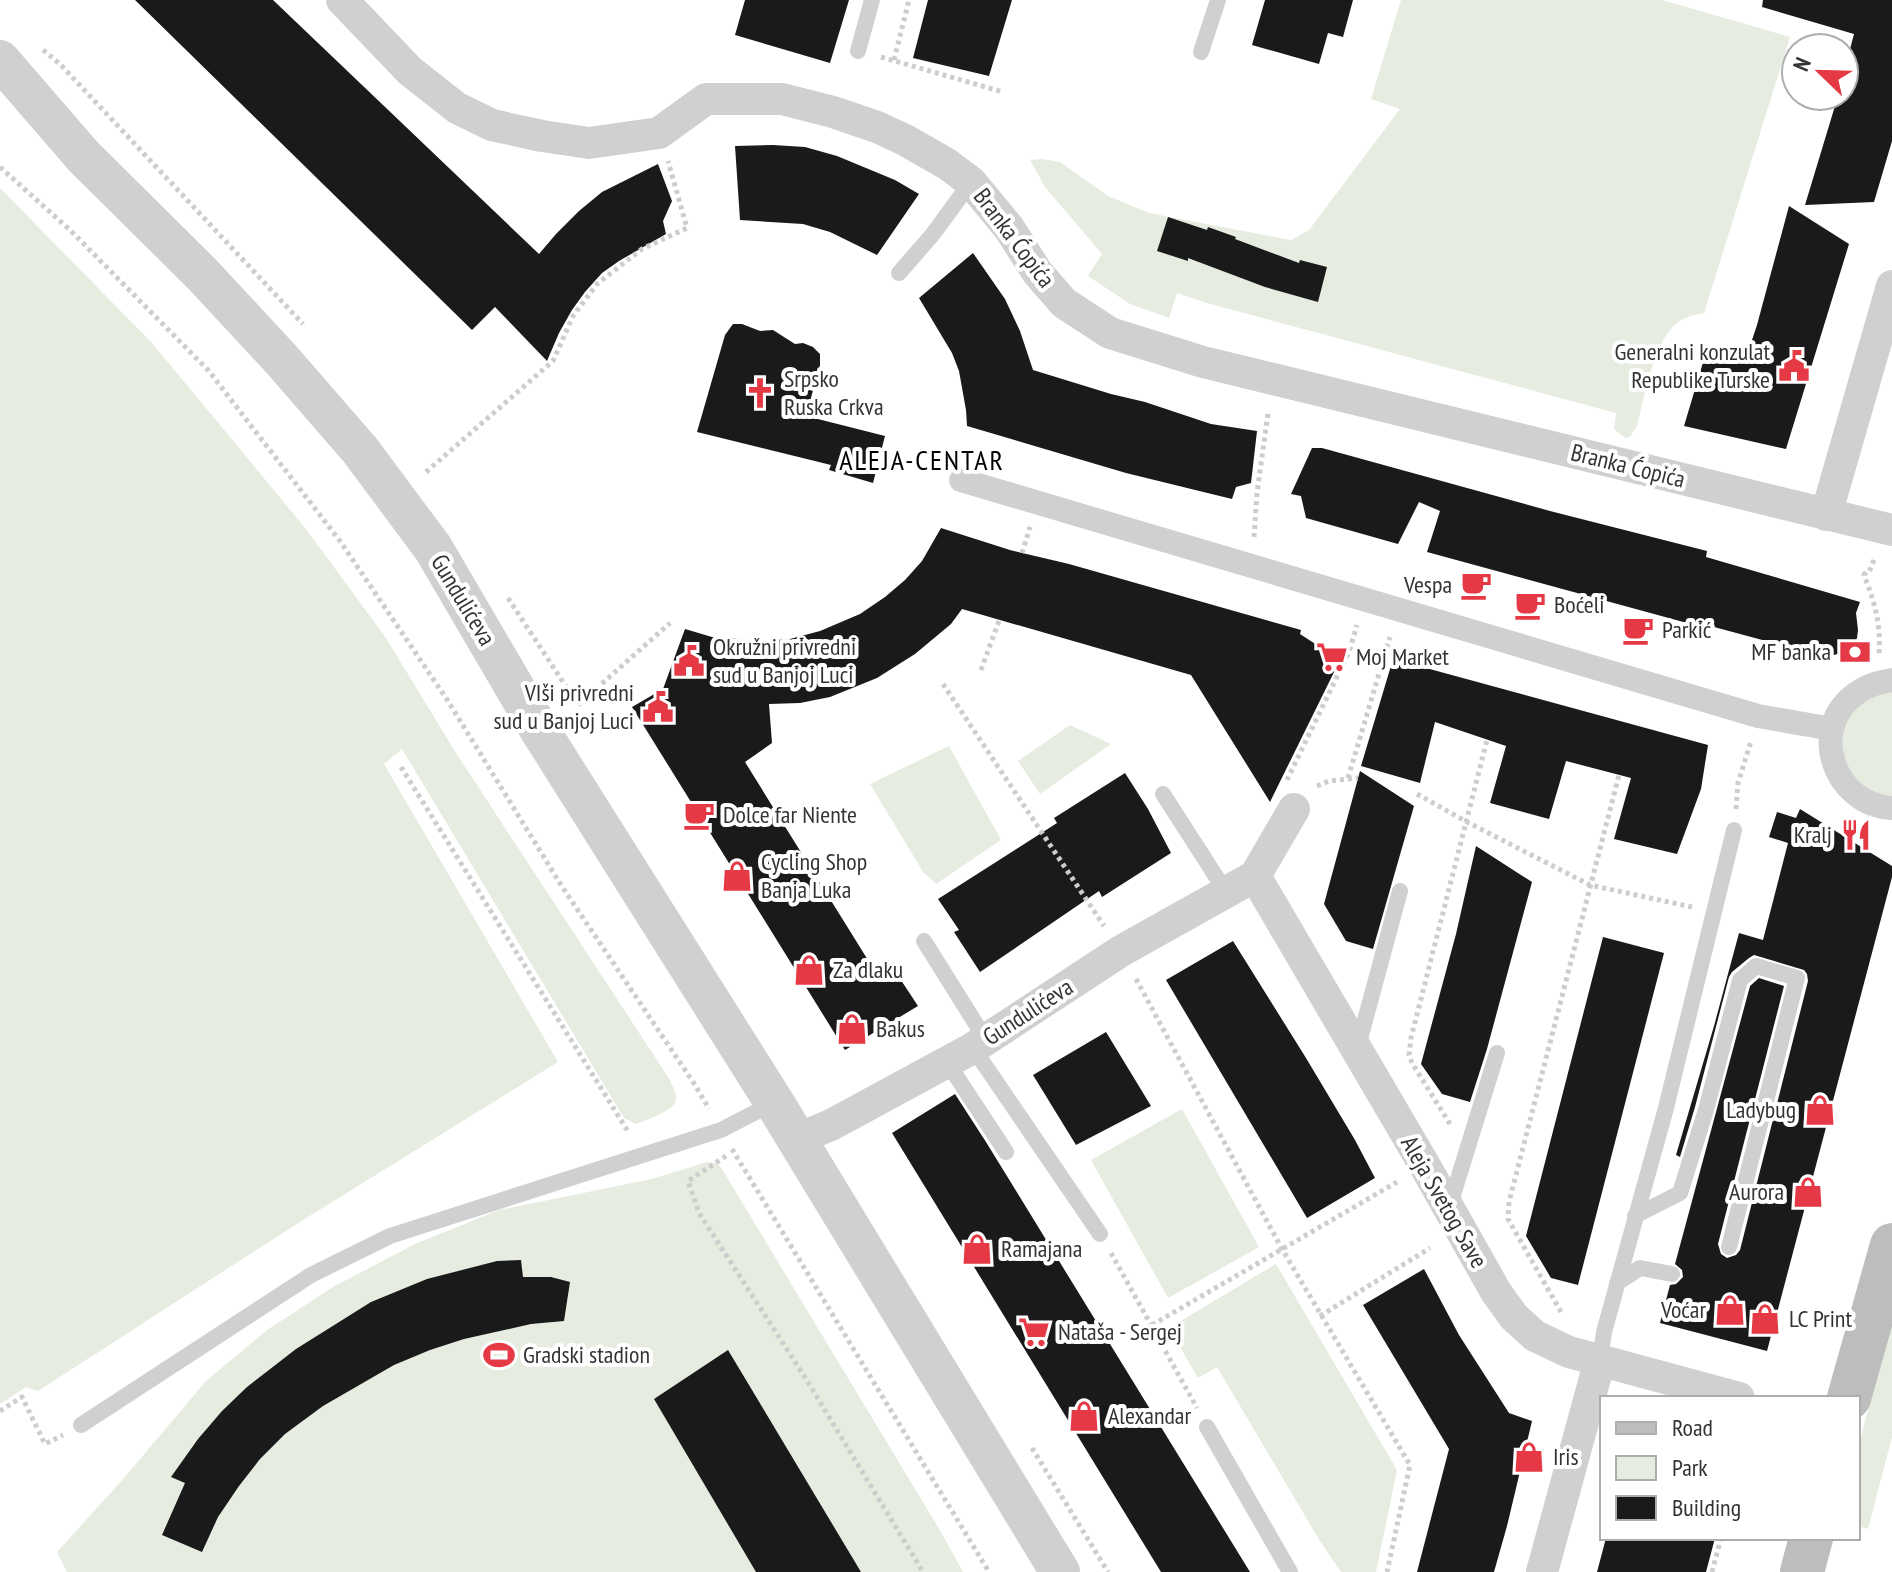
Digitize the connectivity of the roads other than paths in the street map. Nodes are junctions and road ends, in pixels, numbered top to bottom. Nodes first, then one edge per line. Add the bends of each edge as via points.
1 (342, 0) edge
2 (872, 0) edge
3 (1218, 0) edge
4 (0, 49) edge
5 (858, 51) road end
6 (1201, 52) dead end
7 (0, 60) edge
8 (0, 84) edge
9 (0, 94) edge
10 (83, 156) junction
11 (971, 182) junction
12 (899, 273) dead end
13 (1892, 286) edge
14 (961, 480) dead end
15 (1826, 515) junction
16 (1887, 529) edge
17 (1892, 680) edge
18 (1832, 729) junction
19 (1163, 794) dead end
20 (1288, 799) road end
21 (1892, 808) edge
22 (1734, 830) road end
23 (1255, 876) junction
24 (1400, 891) dead end
25 (1226, 892) junction
26 (924, 941) dead end
27 (969, 1050) junction
28 (1357, 1051) junction
29 (1497, 1053) dead end
30 (774, 1102) junction
31 (797, 1139) junction
32 (1006, 1152) dead end
33 (1449, 1210) junction
34 (1635, 1216) junction
35 (1100, 1234) road end
36 (1892, 1245) edge
37 (1729, 1247) dead end
38 (1672, 1274) dead end
39 (1617, 1283) junction
40 (1600, 1360) junction
41 (1732, 1396) edge
42 (1850, 1396) edge
43 (81, 1425) road end
44 (1207, 1427) road end
45 (1810, 1540) edge
46 (1060, 1572) edge
47 (1290, 1572) edge
48 (1542, 1572) edge
49 (1802, 1572) edge

1 - 11 street, Branka Ćopića via 410,71 457,108 492,125 589,143 659,133 706,99 782,99 905,140
2 - 5 lane
3 - 6 lane
4 - 10 street, Gundulićeva
7 - 10 street, Gundulićeva
8 - 10 street, Gundulićeva
9 - 10 street, Gundulićeva
10 - 30 street, Gundulićeva via 281,359 360,450 433,548 539,729
11 - 12 lane
11 - 15 street, Branka Ćopića via 1064,303 1110,333 1203,362
13 - 15 street
14 - 18 street via 1758,716
15 - 16 street, Branka Ćopića
17 - 18 street via 1855,693
18 - 21 street via 1830,750 1846,787 1862,800
19 - 25 lane
20 - 23 street
22 - 34 lane
23 - 25 street, Gundulićeva
23 - 28 street, Aleja Svetog Save
24 - 28 lane
25 - 27 street, Gundulićeva via 1121,951
26 - 27 lane
27 - 31 street, Gundulićeva
27 - 32 lane
27 - 35 lane
28 - 33 street, Aleja Svetog Save
29 - 33 lane
30 - 31 street, Gundulićeva
30 - 43 lane via 721,1130 390,1236 311,1275
31 - 46 street, Gundulićeva
33 - 40 street, Aleja Svetog Save via 1496,1292 1527,1331 1569,1352
34 - 37 lane via 1680,1193 1740,980 1756,966 1797,978
34 - 39 lane
36 - 42 main road
38 - 39 lane via 1640,1268
39 - 40 lane
40 - 41 street, Aleja Svetog Save
40 - 48 street
44 - 47 lane
45 - 49 main road

